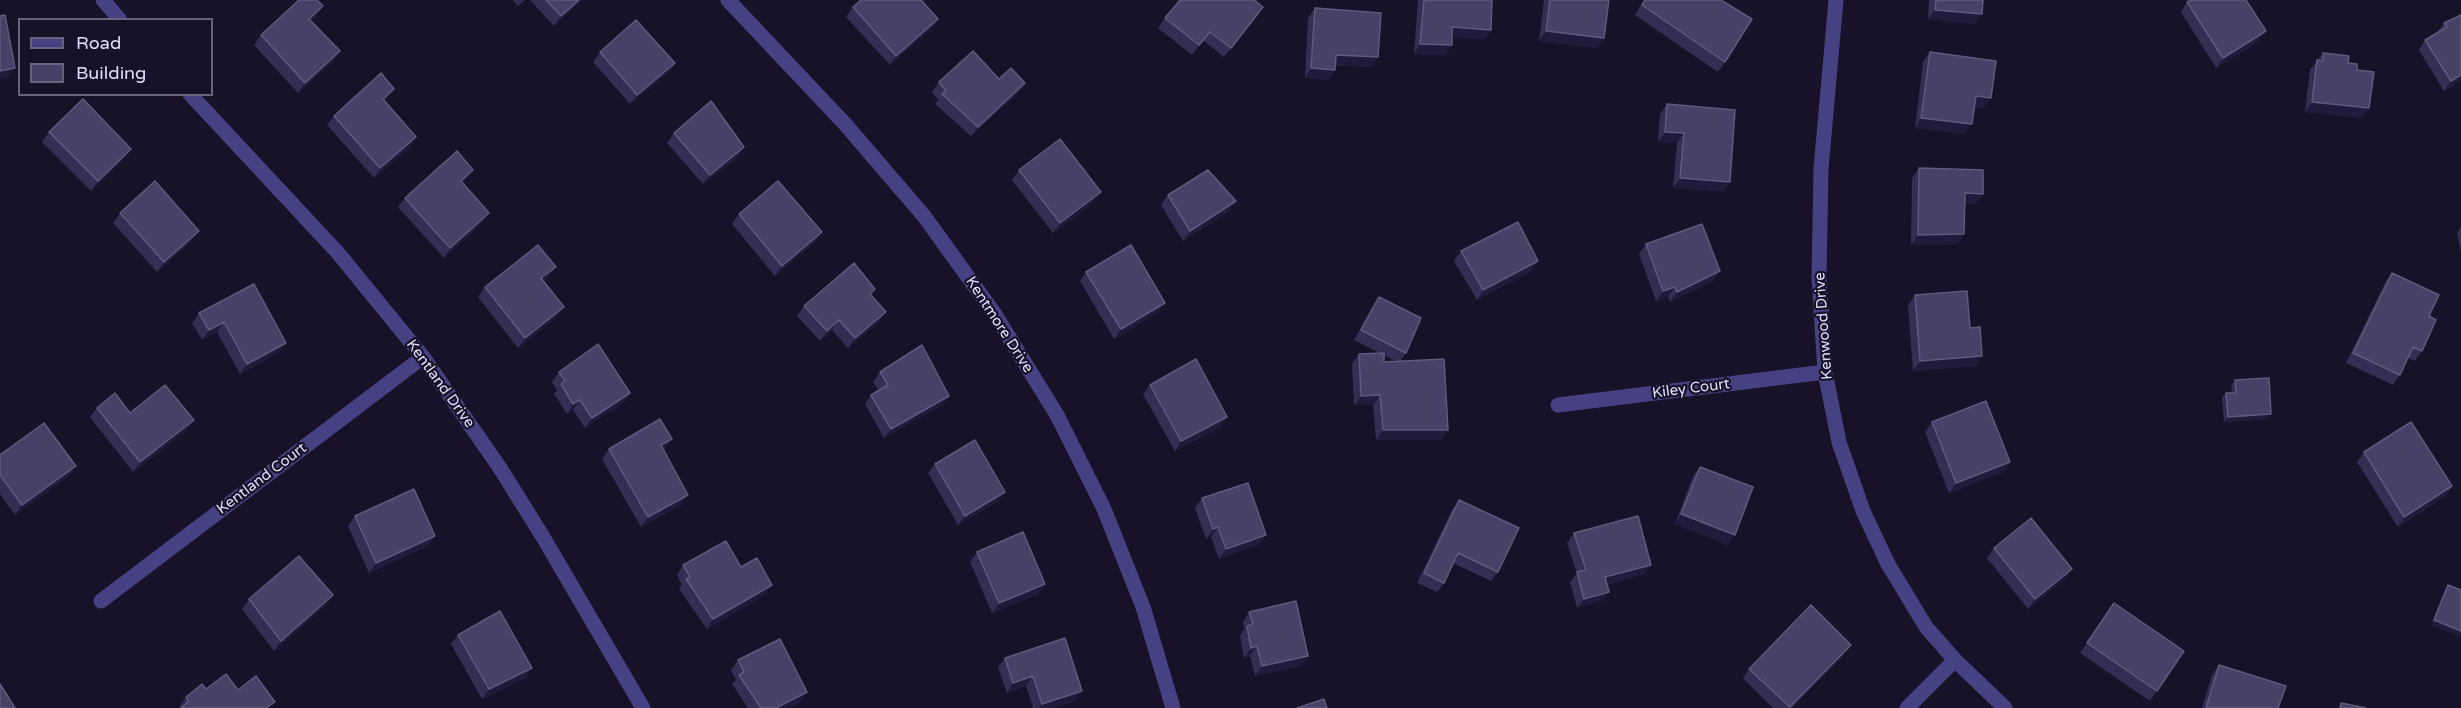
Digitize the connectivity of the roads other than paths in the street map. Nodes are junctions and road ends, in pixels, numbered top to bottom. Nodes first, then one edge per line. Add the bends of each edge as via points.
1 (103, 0) edge
2 (728, 0) edge
3 (1836, 0) edge
4 (118, 18) edge
5 (192, 96) edge
6 (423, 357) junction
7 (1825, 372) junction
8 (1557, 405) dead end
9 (101, 601) dead end
10 (1955, 660) junction
11 (643, 708) edge
12 (1173, 708) edge
13 (1907, 708) edge
14 (2005, 708) edge

1 - 4 street
2 - 12 street, Kentmore Drive via 845,124 916,208 1000,322 1057,415 1104,509 1143,607
3 - 7 street, Kenwood Drive via 1821,169 1819,277
5 - 6 street, Kentland Drive via 338,253
6 - 9 street, Kentland Court
6 - 11 street, Kentland Drive via 500,468
7 - 8 street, Kiley Court
7 - 10 street, Kenwood Drive via 1839,442 1863,511 1888,564 1926,627
10 - 13 street
10 - 14 street, Kenwood Drive

